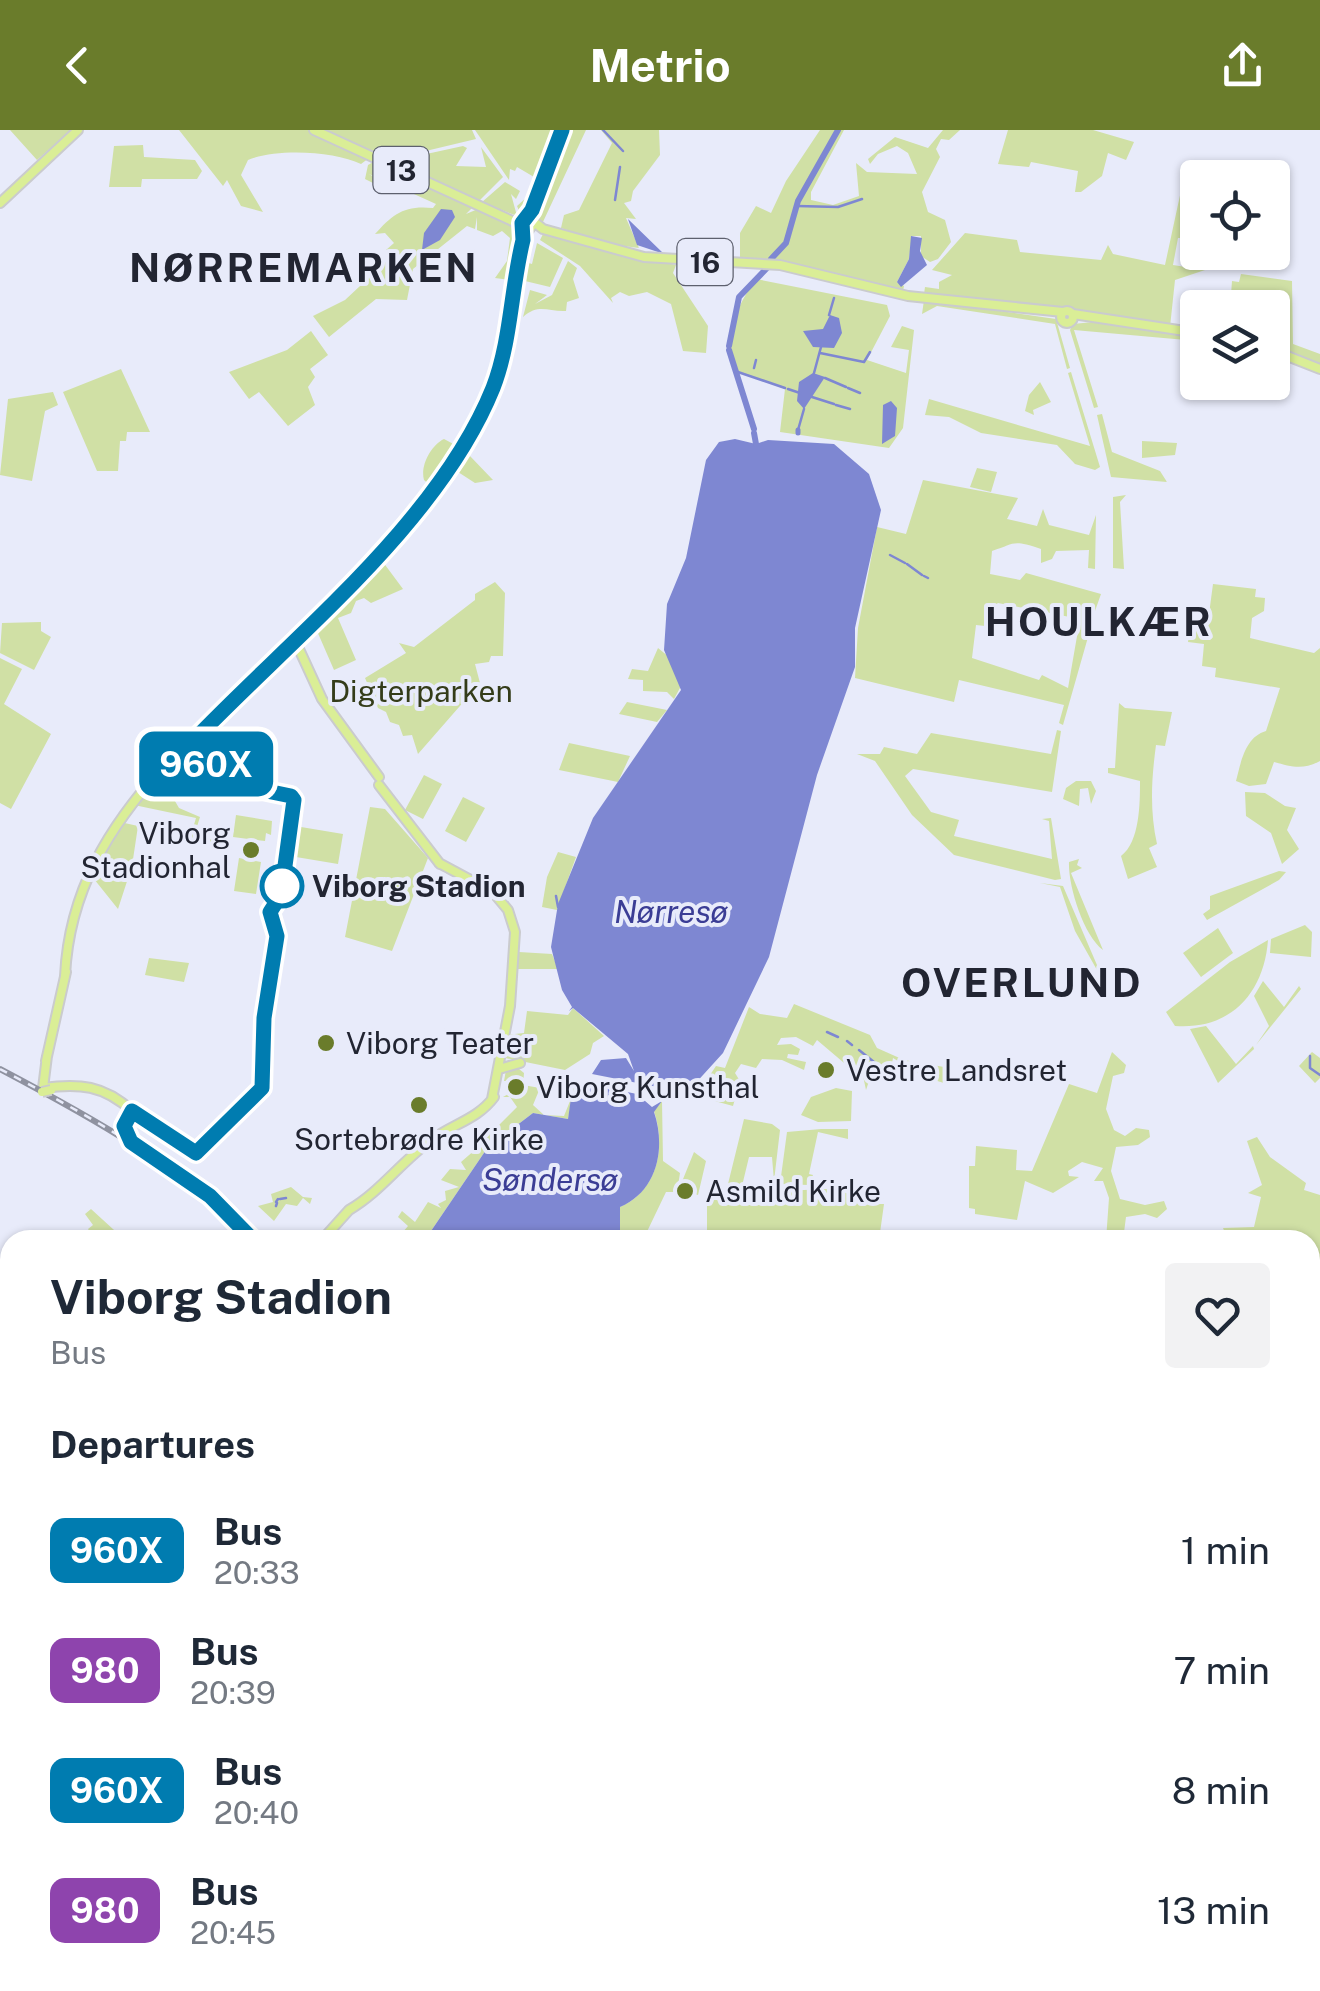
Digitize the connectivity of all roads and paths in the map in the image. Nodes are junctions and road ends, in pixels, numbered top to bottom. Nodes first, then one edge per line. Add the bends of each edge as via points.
1 (314, 130) edge
2 (562, 130) edge
3 (75, 132) edge
4 (540, 184) junction
5 (0, 202) edge
6 (488, 211) junction
7 (529, 221) junction
8 (1180, 331) edge
9 (1290, 357) edge
10 (1320, 369) edge
11 (520, 1063) dead end
12 (501, 1066) junction
13 (243, 1230) edge
14 (331, 1230) edge

1 - 6 main road, 13
2 - 4 main road
3 - 5 main road
4 - 6 main road via 525,216
4 - 7 main road
6 - 7 main road, 13
7 - 8 main road, 16 via 644,257 780,265 937,299
9 - 10 main road
11 - 12 main road
12 - 13 main road via 517,950 510,916 487,887 439,863 322,700 293,639 162,769 101,849 64,976 43,1089 112,1094 132,1111 124,1124 131,1142 210,1196
12 - 14 main road via 482,1112 428,1142

